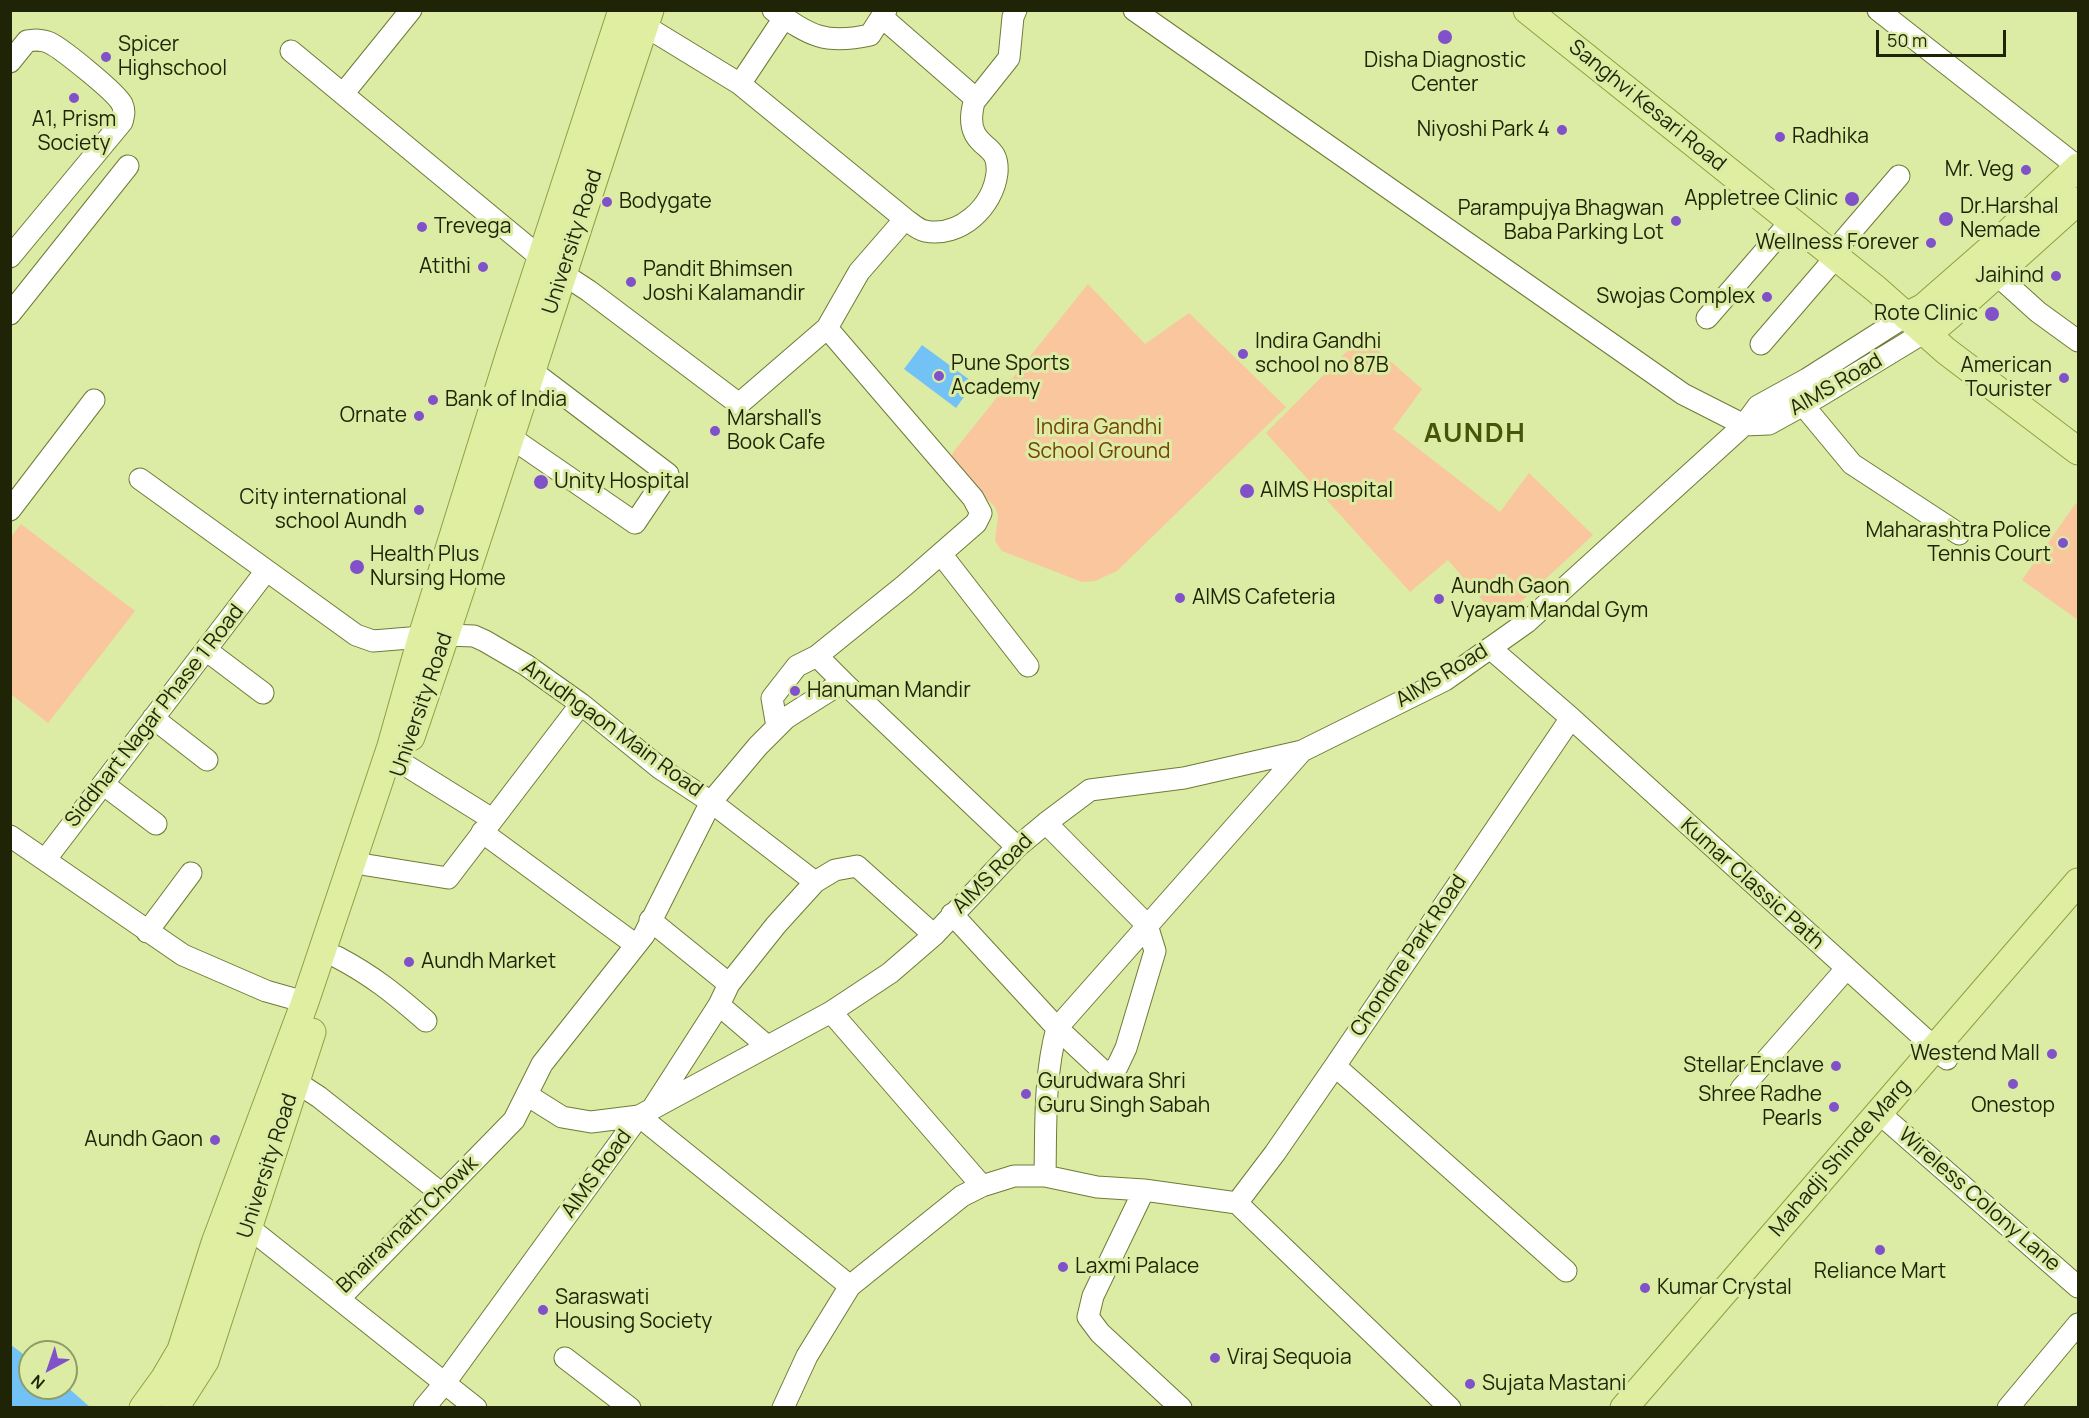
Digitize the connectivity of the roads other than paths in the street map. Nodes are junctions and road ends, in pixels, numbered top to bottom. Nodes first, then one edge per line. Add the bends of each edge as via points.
1 (411, 10) edge
2 (1016, 10) edge
3 (1134, 10) edge
4 (1527, 10) edge
5 (1557, 10) edge
6 (1878, 10) edge
7 (622, 11) edge
8 (779, 14) edge
9 (884, 14) edge
10 (648, 18) edge
11 (291, 51) dead end
12 (10, 62) edge
13 (740, 84) junction
14 (343, 94) junction
15 (974, 102) junction
16 (129, 166) dead end
17 (2078, 167) edge
18 (1899, 176) dead end
19 (2079, 201) edge
20 (905, 219) junction
21 (1791, 221) junction
22 (1840, 249) junction
23 (10, 257) edge
24 (540, 257) junction
25 (562, 274) junction
26 (1997, 275) junction
27 (10, 314) edge
28 (1707, 318) dead end
29 (1924, 320) junction
30 (827, 328) junction
31 (2079, 341) edge
32 (1761, 344) dead end
33 (532, 371) junction
34 (94, 400) dead end
35 (1803, 405) junction
36 (1744, 425) junction
37 (2079, 429) edge
38 (510, 437) junction
39 (2079, 451) edge
40 (140, 479) dead end
41 (10, 510) edge
42 (1959, 534) dead end
43 (941, 554) junction
44 (266, 572) junction
45 (434, 636) junction
46 (1490, 648) junction
47 (206, 650) junction
48 (817, 656) junction
49 (1028, 666) dead end
50 (843, 682) junction
51 (263, 693) dead end
52 (581, 704) junction
53 (153, 718) junction
54 (1571, 718) junction
55 (777, 727) junction
56 (1302, 751) junction
57 (207, 760) dead end
58 (402, 763) junction
59 (103, 784) junction
60 (711, 802) junction
61 (1046, 823) junction
62 (156, 824) dead end
63 (487, 826) junction
64 (10, 836) edge
65 (1017, 847) junction
66 (45, 860) junction
67 (360, 863) junction
68 (191, 873) dead end
69 (815, 882) junction
70 (2079, 882) edge
71 (2079, 906) edge
72 (952, 914) junction
73 (650, 920) junction
74 (1147, 925) junction
75 (147, 932) junction
76 (934, 935) junction
77 (636, 945) junction
78 (337, 957) junction
79 (1846, 969) junction
80 (729, 984) junction
81 (305, 1002) junction
82 (719, 1005) junction
83 (831, 1012) junction
84 (426, 1021) dead end
85 (1057, 1028) junction
86 (767, 1046) junction
87 (1941, 1054) junction
88 (1335, 1066) junction
89 (296, 1082) junction
90 (1741, 1089) dead end
91 (527, 1095) junction
92 (646, 1112) junction
93 (1885, 1118) junction
94 (1045, 1176) junction
95 (982, 1186) junction
96 (1144, 1190) junction
97 (442, 1194) junction
98 (1237, 1203) junction
99 (237, 1220) junction
100 (1566, 1271) dead end
101 (850, 1287) junction
102 (2079, 1287) edge
103 (339, 1299) junction
104 (2079, 1324) edge
105 (565, 1359) dead end
106 (444, 1384) junction
107 (175, 1394) edge
108 (143, 1407) edge
109 (424, 1407) edge
110 (476, 1407) edge
111 (630, 1407) edge
112 (783, 1407) edge
113 (1181, 1407) edge
114 (1450, 1407) edge
115 (1624, 1407) edge
116 (1645, 1407) edge
117 (2008, 1407) edge

1 - 14 street
2 - 15 street via 1009,58
3 - 36 street via 1683,394
4 - 21 main road, Sanghvi Kesari Road
5 - 22 main road, Sanghvi Kesari Road
6 - 17 street
7 - 10 street
7 - 24 main road, University Road
8 - 9 street via 802,31 826,39 847,40 870,34
8 - 13 street
9 - 15 street via 975,98
10 - 13 street
10 - 25 main road, University Road
11 - 14 street
12 - 23 street via 27,41 50,43 120,101 125,112 122,122
13 - 20 street
14 - 24 street
15 - 20 street via 971,115 975,134 994,152 997,172 989,196 976,216 944,232 923,231
16 - 27 street
17 - 29 main road via 1996,244
18 - 22 street
19 - 26 main road
20 - 30 street via 859,272
21 - 22 main road, Sanghvi Kesari Road
21 - 28 street
22 - 29 main road, Sanghvi Kesari Road
22 - 32 street
24 - 45 main road, University Road
25 - 30 street via 739,404
25 - 33 main road, University Road
26 - 29 main road
26 - 31 street via 2038,312
29 - 35 street, AIMS Road
29 - 36 street, AIMS Road via 1758,406
29 - 37 main road
29 - 39 main road via 1946,351
30 - 43 street via 973,498 981,513 976,523
33 - 38 main road, University Road
33 - 38 street via 668,474 635,523
34 - 41 street
35 - 36 street, AIMS Road via 1769,424
35 - 42 street via 1852,464
36 - 46 street, AIMS Road via 1527,622
38 - 45 main road, University Road
40 - 44 street, Anudhgaon Main Road
43 - 48 street
43 - 49 street
44 - 45 street, Anudhgaon Main Road via 356,635 373,641
44 - 47 street, Siddhart Nagar Phase 1 Road
45 - 52 street, Anudhgaon Main Road via 474,636 485,641
45 - 58 main road, University Road
45 - 67 main road, University Road via 391,746
46 - 54 street
46 - 56 street, AIMS Road via 1444,680
47 - 51 street
47 - 53 street, Siddhart Nagar Phase 1 Road
48 - 50 street
48 - 55 street via 797,666 771,698
50 - 55 street
50 - 65 street
52 - 60 street, Anudhgaon Main Road via 661,769
52 - 63 street
53 - 57 street
53 - 59 street, Siddhart Nagar Phase 1 Road
54 - 79 street, Kumar Classic Path
54 - 88 street, Chondhe Park Road
55 - 60 street
56 - 61 street, AIMS Road via 1184,778 1090,790
56 - 74 street
58 - 63 street
58 - 67 main road, University Road
59 - 62 street
59 - 66 street, Siddhart Nagar Phase 1 Road
60 - 69 street
60 - 73 street, Anudhgaon Main Road
61 - 65 street, AIMS Road
61 - 74 street
63 - 67 street via 448,878
63 - 77 street
64 - 66 street
65 - 72 street, AIMS Road
66 - 75 street
67 - 78 main road, University Road
67 - 81 main road, University Road
68 - 75 street
69 - 76 street via 835,870 857,866
69 - 80 street
70 - 87 main road, Mahadji Shinde Marg
71 - 87 main road, Mahadji Shinde Marg
72 - 76 street, AIMS Road
72 - 85 street
73 - 77 street, Anudhgaon Main Road
73 - 80 street
74 - 85 street
74 - 85 street via 1155,951 1117,1067 1103,1071
75 - 81 street via 192,960 266,991
76 - 83 street, AIMS Road via 890,972
77 - 91 street, Anudhgaon Main Road via 542,1065
78 - 84 street via 368,973
78 - 89 main road, University Road
79 - 87 street, Kumar Classic Path
79 - 90 street
80 - 82 street
81 - 99 main road, University Road
82 - 86 street
82 - 92 street
83 - 86 street, AIMS Road
83 - 95 street
85 - 94 street via 1047,1089
86 - 92 street, AIMS Road
87 - 93 main road, Mahadji Shinde Marg
88 - 98 street, Chondhe Park Road
88 - 100 street
89 - 97 street
89 - 99 main road, University Road
91 - 92 street via 562,1117 591,1122
91 - 97 street, Bhairavnath Chowk via 514,1120
92 - 101 street
92 - 106 street, AIMS Road
93 - 102 street, Wireless Colony Lane
93 - 115 main road, Mahadji Shinde Marg
93 - 116 main road, Mahadji Shinde Marg
94 - 95 street via 1014,1176
94 - 96 street via 1097,1187
95 - 101 street via 962,1196
96 - 98 street
96 - 113 street via 1093,1296 1088,1317 1100,1333
97 - 103 street, Bhairavnath Chowk
98 - 114 street
99 - 103 street, Bhairavnath Chowk
99 - 107 main road, University Road via 205,1361
101 - 112 street via 807,1356
103 - 106 street
104 - 117 street
105 - 111 street
106 - 109 street, AIMS Road
106 - 110 street
107 - 108 main road, University Road

